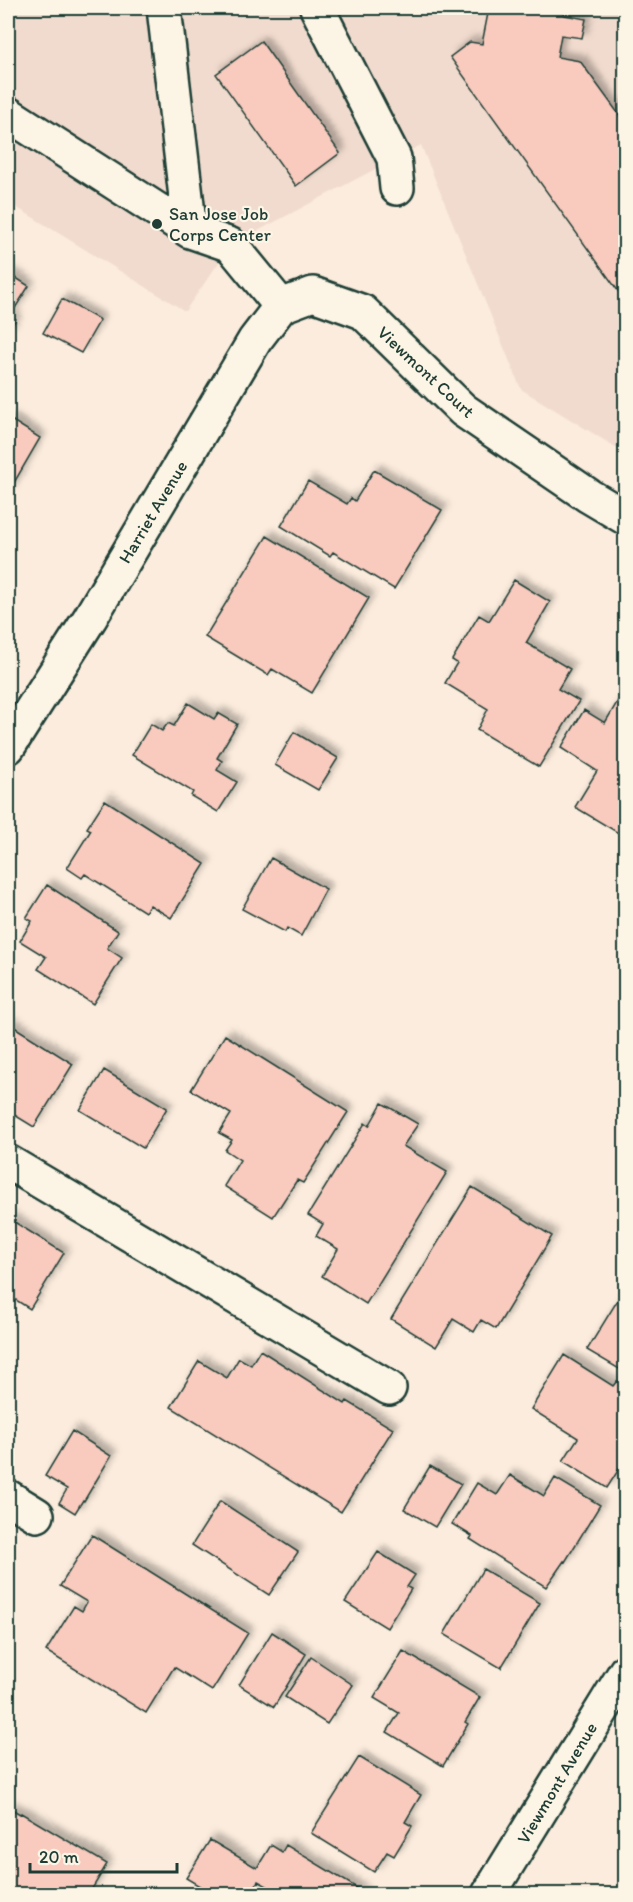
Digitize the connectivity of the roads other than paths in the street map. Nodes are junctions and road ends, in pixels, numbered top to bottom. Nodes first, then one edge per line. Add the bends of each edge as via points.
1 (164, 8) edge
2 (317, 8) edge
3 (8, 114) edge
4 (398, 188) dead end
5 (190, 231) junction
6 (281, 306) junction
7 (626, 518) edge
8 (8, 747) edge
9 (8, 1162) edge
10 (389, 1388) dead end
11 (8, 1497) edge
12 (37, 1515) dead end
13 (626, 1671) edge
14 (489, 1894) edge

1 - 5 street
2 - 4 street via 394,158
3 - 5 street
5 - 6 street via 231,245
6 - 7 street, Viewmont Court via 313,294 363,312 463,410
6 - 8 street, Harriet Avenue via 255,340 90,618
9 - 10 street
11 - 12 street
13 - 14 street, Viewmont Avenue

